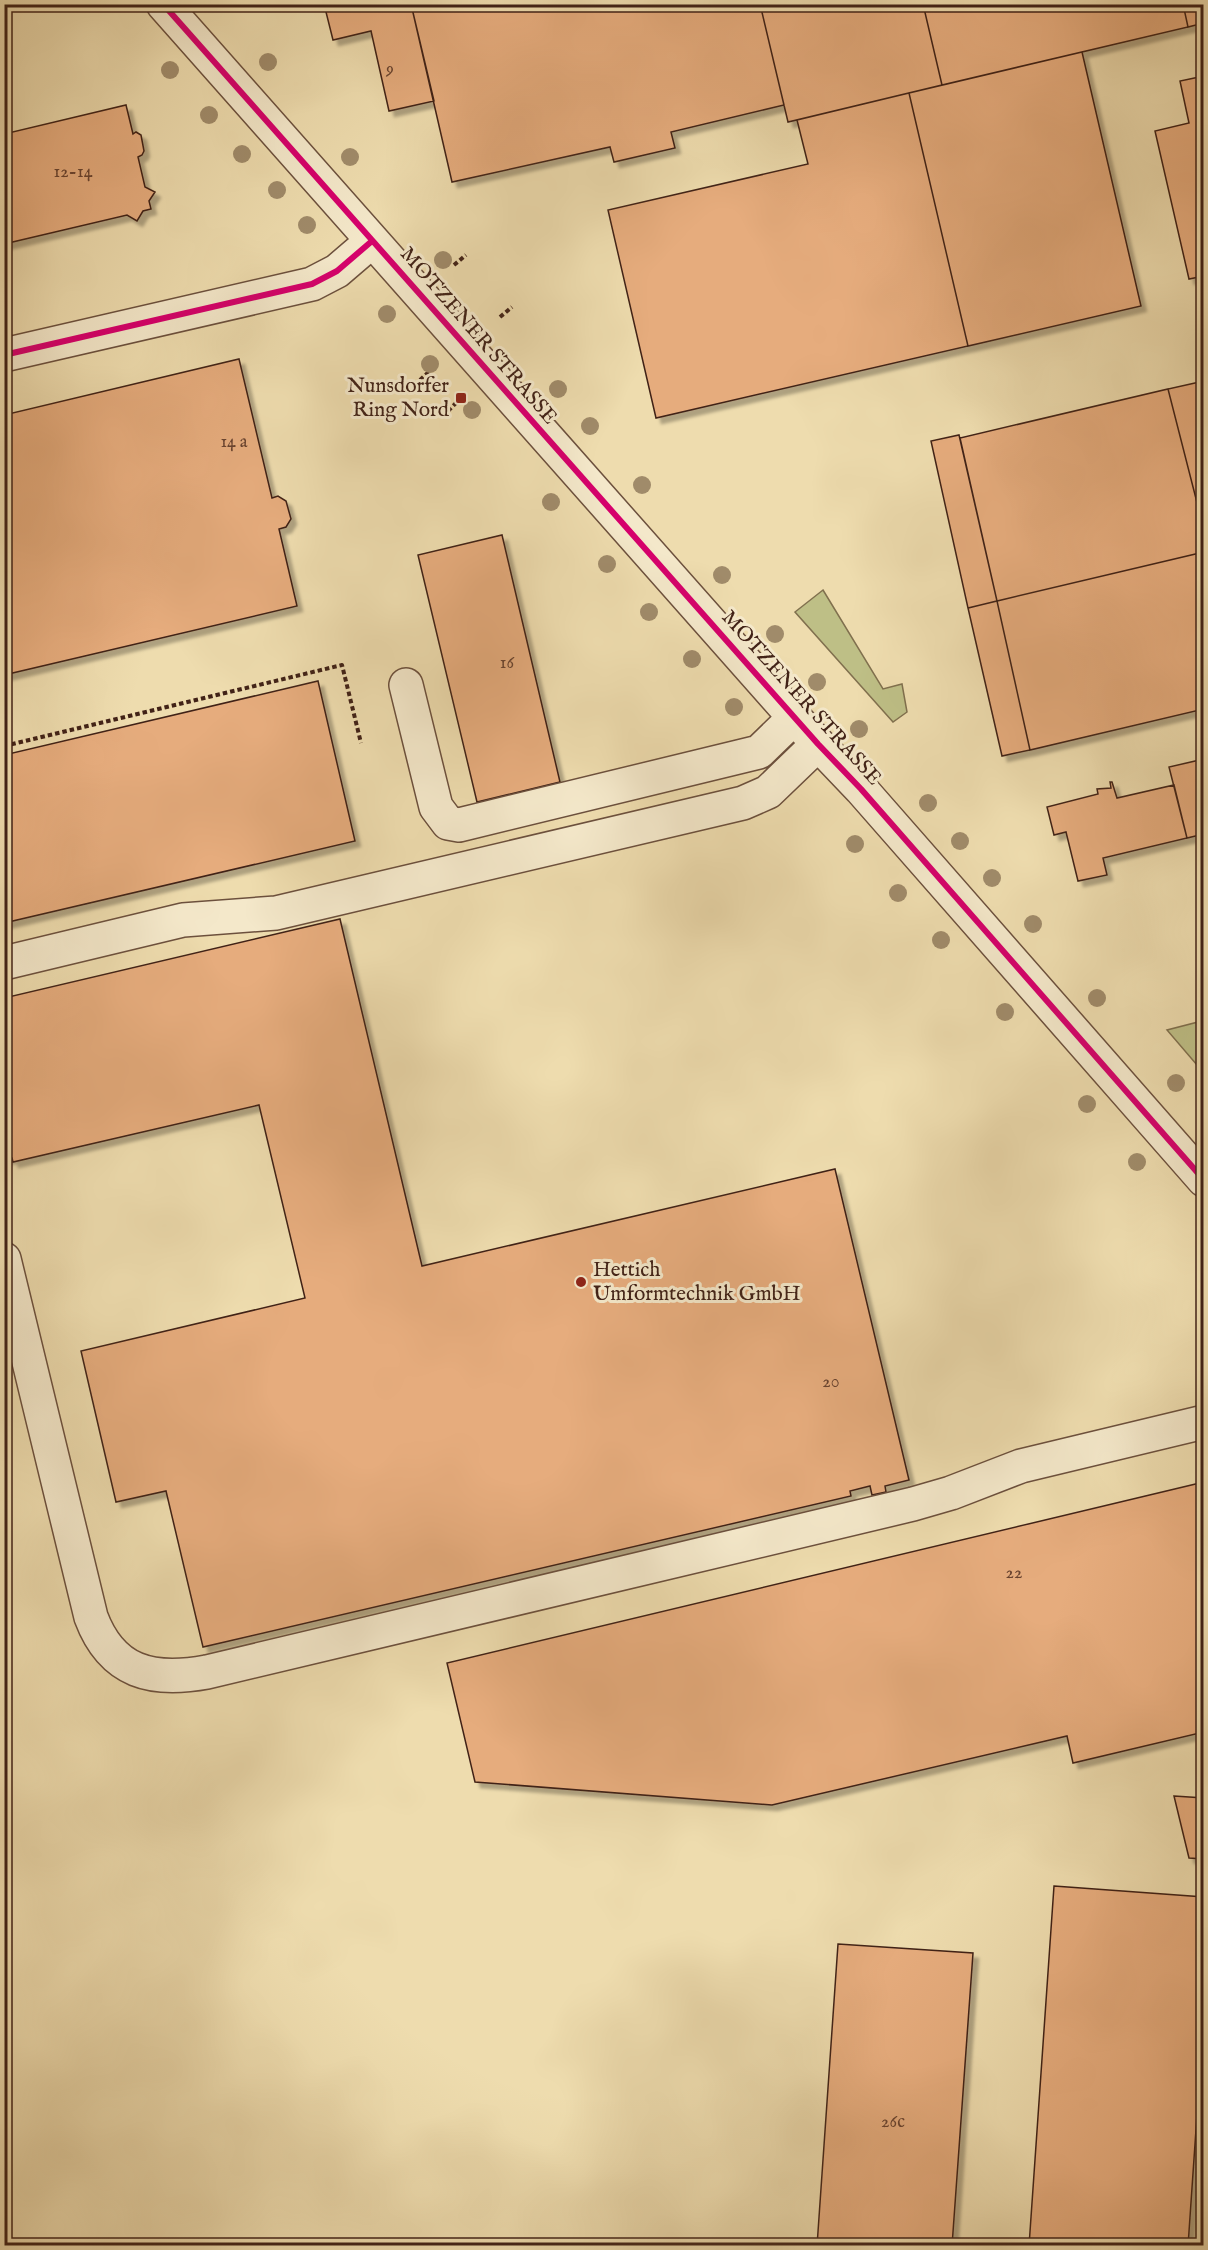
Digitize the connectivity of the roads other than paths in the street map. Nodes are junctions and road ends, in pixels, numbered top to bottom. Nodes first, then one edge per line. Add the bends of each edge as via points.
1 (163, 4) edge
2 (372, 241) junction
3 (4, 355) edge
4 (406, 685) dead end
5 (794, 718) junction
6 (818, 744) junction
7 (4, 963) edge
8 (1203, 1180) edge
9 (4, 1259) edge
10 (1203, 1422) edge

1 - 2 street, MOTZENER STRASSE
2 - 3 street, MOTZENER STRASSE via 337,271 312,284
2 - 5 street, MOTZENER STRASSE
4 - 5 street via 436,807 448,824 459,825 759,752
5 - 6 street, MOTZENER STRASSE
6 - 7 street via 768,792 743,803 276,913 183,920
6 - 8 street, MOTZENER STRASSE
9 - 10 street via 91,1617 97,1633 117,1659 149,1674 187,1676 207,1672 912,1504 1022,1466

